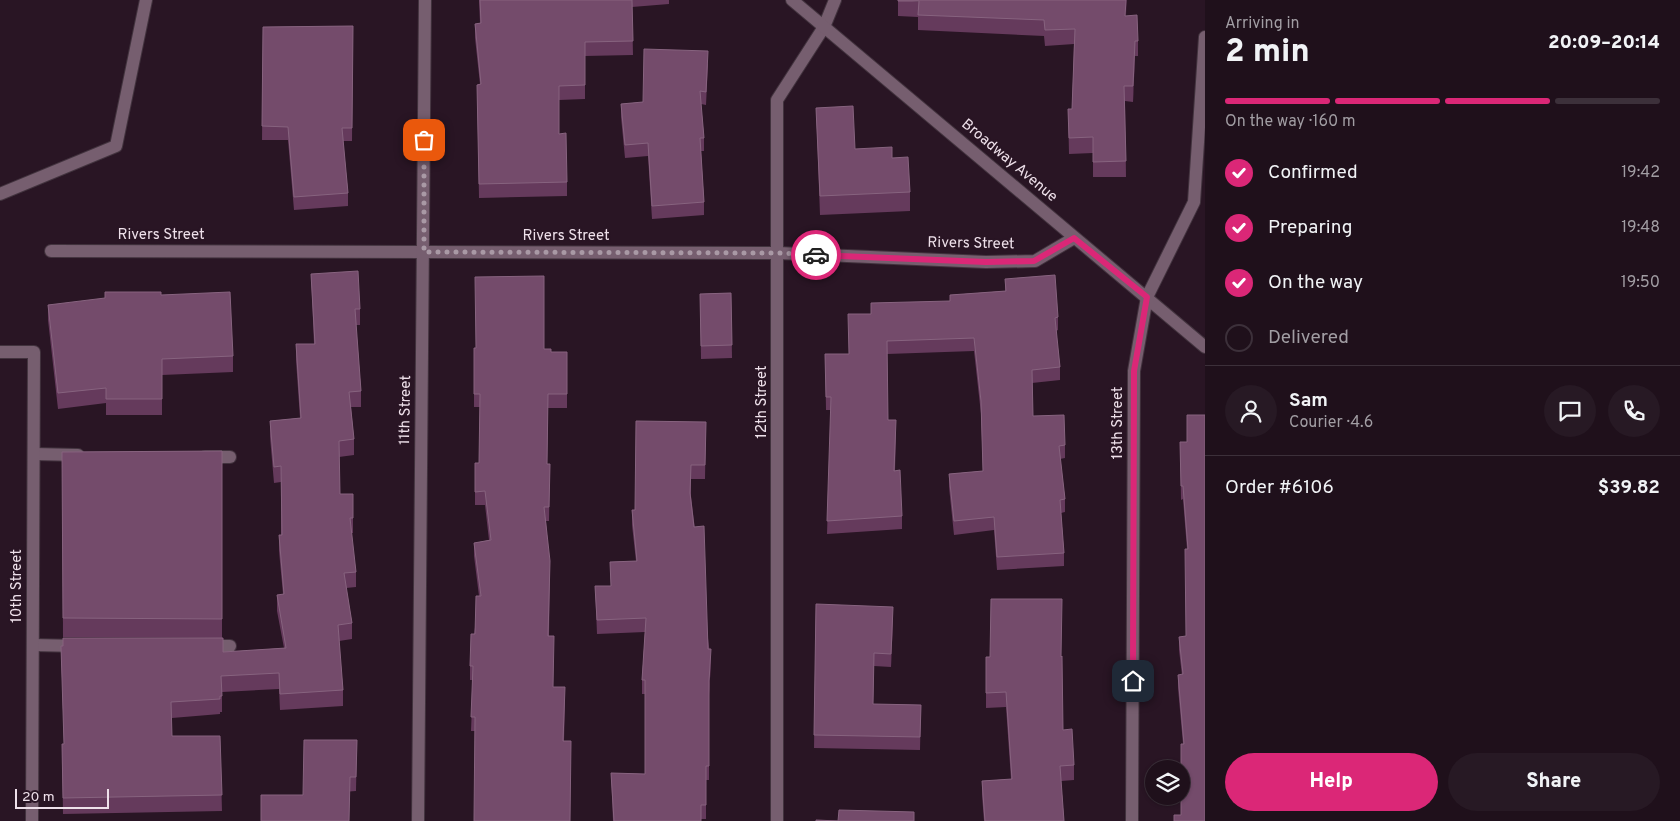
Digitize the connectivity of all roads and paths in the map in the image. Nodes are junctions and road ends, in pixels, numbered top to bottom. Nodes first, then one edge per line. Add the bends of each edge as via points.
1 (146, 0) edge
2 (424, 0) edge
3 (792, 0) edge
4 (835, 0) edge
5 (824, 27) junction
6 (1205, 37) edge
7 (0, 194) edge
8 (1074, 238) junction
9 (51, 251) dead end
10 (424, 252) junction
11 (778, 253) junction
12 (1147, 297) junction
13 (1205, 347) edge
14 (0, 352) edge
15 (34, 454) junction
16 (93, 455) edge
17 (191, 456) edge
18 (230, 457) dead end
19 (33, 646) junction
20 (92, 646) edge
21 (191, 646) edge
22 (230, 646) dead end
23 (32, 821) edge
24 (418, 821) edge
25 (777, 821) edge
26 (1132, 821) edge

1 - 7 street via 116,146
2 - 10 street, 11th Street
3 - 5 street, Broadway Avenue
4 - 5 street, 12th Street
5 - 8 street, Broadway Avenue
5 - 11 street, 12th Street via 777,100
6 - 12 street, 13th Street via 1194,202
8 - 11 street, Rivers Street via 1034,261
8 - 12 street, Broadway Avenue
9 - 10 street, Rivers Street
10 - 11 street, Rivers Street
10 - 24 street, 11th Street
11 - 25 street, 12th Street
12 - 13 street, Broadway Avenue
12 - 26 street, 13th Street via 1134,371
14 - 15 street, 10th Street via 34,352
15 - 16 street
15 - 19 street, 10th Street
17 - 18 street
19 - 20 street
19 - 23 street, 10th Street
21 - 22 street

